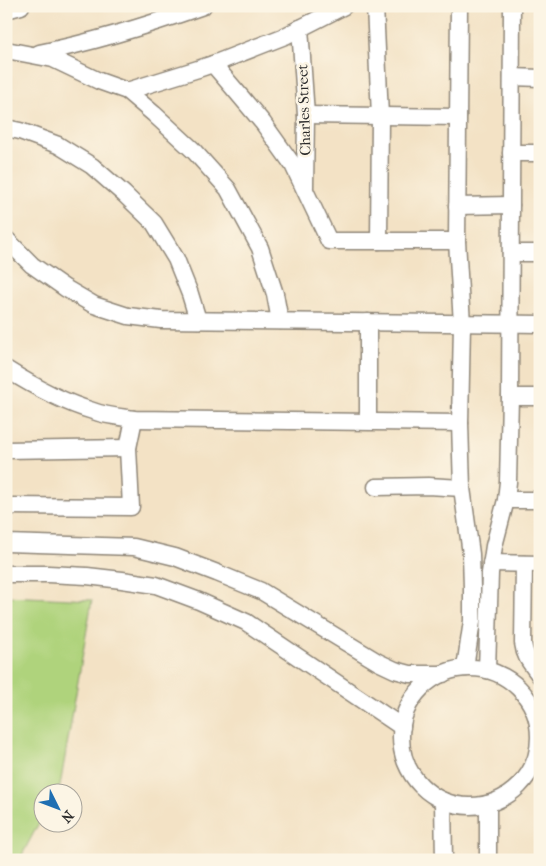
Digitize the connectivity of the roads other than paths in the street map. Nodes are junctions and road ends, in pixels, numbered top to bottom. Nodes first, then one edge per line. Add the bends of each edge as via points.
1 (21, 6) edge
2 (202, 6) edge
3 (344, 6) edge
4 (375, 6) edge
5 (459, 6) edge
6 (512, 6) edge
7 (6, 10) edge
8 (300, 28) junction
9 (6, 50) edge
10 (32, 55) junction
11 (212, 64) junction
12 (512, 78) junction
13 (540, 78) edge
14 (127, 91) junction
15 (306, 115) junction
16 (380, 116) junction
17 (458, 117) junction
18 (6, 128) edge
19 (511, 153) junction
20 (540, 153) edge
21 (305, 192) junction
22 (511, 205) junction
23 (457, 206) junction
24 (6, 239) edge
25 (379, 241) junction
26 (457, 241) junction
27 (511, 253) junction
28 (540, 253) edge
29 (198, 320) junction
30 (280, 321) junction
31 (368, 322) junction
32 (462, 324) junction
33 (510, 324) junction
34 (540, 324) edge
35 (6, 369) edge
36 (26, 381) junction
37 (6, 382) edge
38 (510, 397) junction
39 (540, 397) edge
40 (134, 419) junction
41 (368, 421) junction
42 (460, 423) junction
43 (128, 448) junction
44 (6, 450) edge
45 (376, 487) dead end
46 (462, 488) junction
47 (506, 500) junction
48 (540, 500) edge
49 (6, 506) edge
50 (6, 543) edge
51 (492, 563) junction
52 (532, 564) edge
53 (6, 574) edge
54 (465, 668) junction
55 (488, 670) junction
56 (443, 674) junction
57 (540, 676) edge
58 (402, 727) junction
59 (540, 737) edge
60 (532, 783) edge
61 (443, 801) junction
62 (488, 804) junction
63 (444, 860) edge
64 (488, 860) edge

1 - 7 street
2 - 10 street via 150,24
3 - 8 street
4 - 16 street
5 - 17 street
6 - 12 street
8 - 11 street
8 - 15 street, Charles Street
9 - 10 street
10 - 14 street via 53,59
11 - 14 street
11 - 21 street via 263,123 293,165
12 - 13 street
12 - 19 street
14 - 30 street via 193,150 228,189 260,248
15 - 16 street
15 - 21 street, Charles Street
16 - 17 street
16 - 25 street
17 - 23 street
18 - 29 street via 58,145 92,166 154,223 176,259
19 - 20 street
19 - 22 street
21 - 25 street via 329,241
22 - 23 street
22 - 27 street
23 - 26 street
24 - 29 street via 32,265 94,305 128,316
25 - 26 street
26 - 32 street
27 - 28 street
27 - 33 street
29 - 30 street
30 - 31 street
31 - 32 street
31 - 41 street
32 - 33 street
32 - 42 street
33 - 34 street
33 - 38 street
35 - 36 street
36 - 37 street
36 - 40 street via 94,412
38 - 39 street
38 - 47 street
40 - 41 street
40 - 43 street
41 - 42 street
42 - 46 street
43 - 44 street
43 - 49 street via 131,508
45 - 46 street
46 - 54 street via 472,588 472,621
47 - 48 street
47 - 51 street
50 - 56 street via 134,547 175,557 261,591 395,670 410,674
51 - 52 street
51 - 55 street
52 - 57 street via 523,643 527,659
53 - 58 street via 122,580 156,585 199,601 246,622
54 - 55 street
54 - 56 street
55 - 59 street via 508,680 525,695 536,715
56 - 58 street via 416,695
58 - 61 street via 402,750 409,771 424,789
59 - 60 street
60 - 62 street
61 - 62 street via 465,807
61 - 63 street
62 - 64 street

